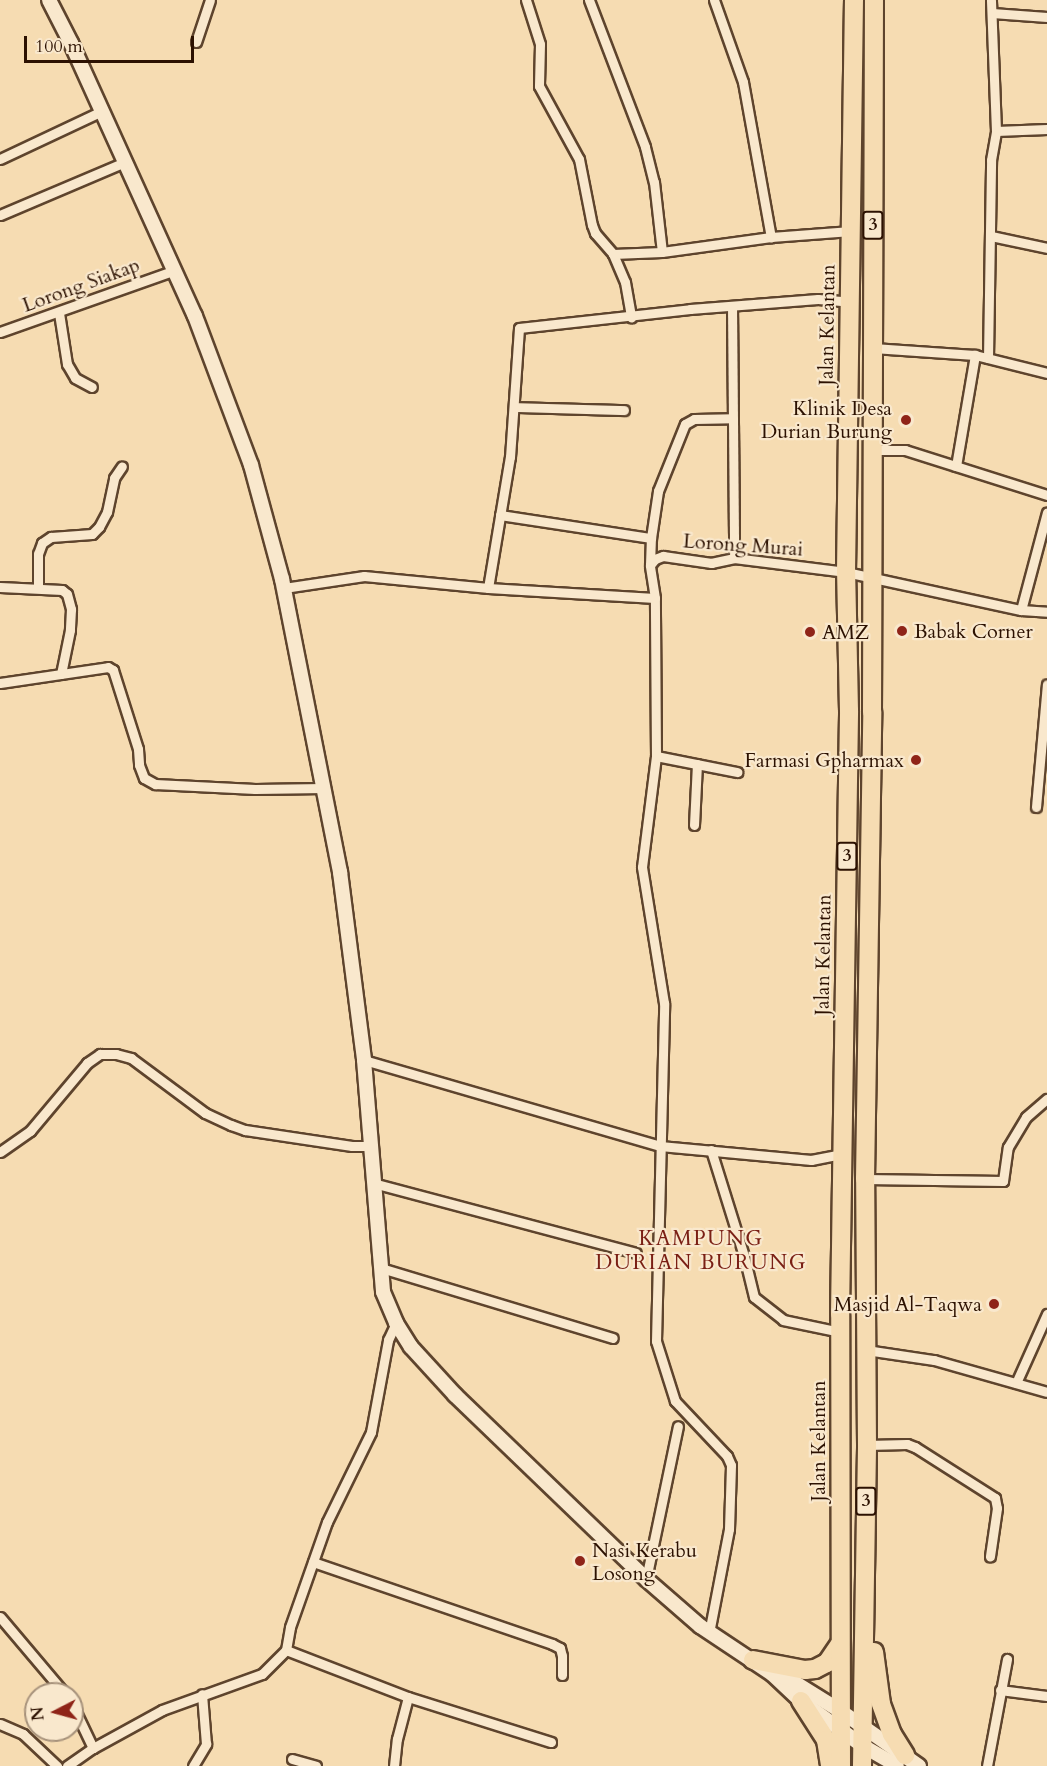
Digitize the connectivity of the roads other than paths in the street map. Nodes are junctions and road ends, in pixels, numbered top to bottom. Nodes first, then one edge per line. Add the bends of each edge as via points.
1 (49, 0) edge
2 (210, 0) edge
3 (526, 0) edge
4 (589, 0) edge
5 (714, 0) edge
6 (854, 0) edge
7 (874, 0) edge
8 (991, 0) edge
9 (992, 13) junction
10 (1047, 17) edge
11 (196, 42) dead end
12 (102, 111) junction
13 (1047, 129) edge
14 (996, 130) junction
15 (0, 159) edge
16 (125, 162) junction
17 (0, 215) edge
18 (850, 231) junction
19 (991, 236) junction
20 (771, 237) junction
21 (1047, 248) edge
22 (662, 252) junction
23 (613, 254) junction
24 (175, 270) junction
25 (850, 302) junction
26 (732, 306) junction
27 (59, 313) junction
28 (631, 317) junction
29 (0, 332) edge
30 (873, 348) junction
31 (975, 355) junction
32 (988, 358) junction
33 (1047, 373) edge
34 (92, 387) dead end
35 (514, 407) junction
36 (624, 410) dead end
37 (733, 418) junction
38 (872, 450) junction
39 (122, 466) dead end
40 (956, 466) junction
41 (1047, 495) edge
42 (1047, 512) edge
43 (500, 515) junction
44 (651, 538) junction
45 (734, 558) junction
46 (650, 565) junction
47 (846, 572) junction
48 (872, 578) junction
49 (0, 587) edge
50 (38, 588) junction
51 (284, 588) junction
52 (488, 588) junction
53 (655, 598) junction
54 (1021, 610) junction
55 (1047, 612) edge
56 (61, 674) junction
57 (0, 683) edge
58 (1047, 684) edge
59 (1046, 710) edge
60 (656, 756) junction
61 (697, 764) junction
62 (737, 772) dead end
63 (324, 788) junction
64 (1036, 807) dead end
65 (694, 825) dead end
66 (364, 1060) junction
67 (1047, 1100) edge
68 (370, 1146) junction
69 (660, 1146) junction
70 (711, 1150) junction
71 (0, 1152) edge
72 (842, 1154) junction
73 (866, 1179) junction
74 (373, 1183) junction
75 (636, 1253) dead end
76 (381, 1268) junction
77 (865, 1275) junction
78 (1047, 1314) edge
79 (396, 1323) junction
80 (840, 1323) junction
81 (613, 1338) dead end
82 (865, 1350) junction
83 (1016, 1383) junction
84 (1047, 1392) edge
85 (678, 1426) dead end
86 (867, 1445) junction
87 (990, 1556) dead end
88 (313, 1562) junction
89 (646, 1579) junction
90 (866, 1582) junction
91 (0, 1617) edge
92 (709, 1633) junction
93 (840, 1644) junction
94 (286, 1650) junction
95 (1007, 1659) dead end
96 (753, 1660) junction
97 (772, 1674) junction
98 (562, 1675) dead end
99 (55, 1682) edge
100 (1000, 1690) junction
101 (202, 1694) junction
102 (408, 1696) junction
103 (1047, 1696) edge
104 (801, 1701) junction
105 (842, 1712) junction
106 (0, 1724) edge
107 (863, 1727) junction
108 (84, 1729) edge
109 (842, 1731) junction
110 (551, 1742) dead end
111 (863, 1746) junction
112 (93, 1748) junction
113 (292, 1759) dead end
114 (907, 1762) edge
115 (57, 1766) edge
116 (68, 1766) edge
117 (193, 1766) edge
118 (316, 1766) edge
119 (394, 1766) edge
120 (830, 1766) edge
121 (841, 1766) edge
122 (862, 1766) edge
123 (987, 1766) edge

1 - 12 street
2 - 11 street
3 - 23 street via 540,44 539,86 579,159 595,233
4 - 22 street via 645,147 654,182
5 - 20 street via 744,82
6 - 18 highway, Jalan Kelantan / 3
7 - 30 highway, 3
8 - 9 street
9 - 10 street
9 - 14 street
12 - 15 street
12 - 16 street
13 - 14 street
14 - 19 street via 991,160
16 - 17 street
16 - 24 street
18 - 20 street
18 - 25 highway, Jalan Kelantan / 3
19 - 21 street
19 - 32 street
20 - 22 street
22 - 23 street
23 - 28 street via 625,282
24 - 27 street, Lorong Siakap
24 - 51 street via 251,465
25 - 26 street via 818,299
25 - 47 highway, Jalan Kelantan / 3
26 - 28 street
26 - 37 street
27 - 29 street, Lorong Siakap
27 - 34 street via 68,364 75,378
28 - 35 street via 519,328
30 - 31 street
30 - 38 highway, 3
31 - 32 street
31 - 40 street
32 - 33 street
35 - 36 street
35 - 43 street
37 - 44 street via 694,419 685,424 658,491
37 - 45 street
38 - 40 street via 905,450
38 - 48 highway, 3
39 - 50 street via 114,478 107,512 92,534 51,537 42,543 38,554
40 - 41 street
42 - 54 street
43 - 44 street
43 - 52 street
44 - 46 street
45 - 46 street, Lorong Murai via 711,563 663,556
45 - 47 street, Lorong Murai
46 - 53 street
47 - 48 street, Lorong Murai
47 - 72 highway, Jalan Kelantan / 3 via 849,711
48 - 54 street, Lorong Murai
48 - 73 highway, 3
49 - 50 street
50 - 56 street via 67,594 70,630
51 - 52 street via 364,576
51 - 63 street
52 - 53 street
53 - 60 street
54 - 55 street, Lorong Murai
56 - 57 street
56 - 63 street via 112,670 144,778 155,784
58 - 59 street
59 - 64 street
60 - 61 street
60 - 69 street via 642,867 664,1003
61 - 62 street
61 - 65 street
63 - 66 street via 340,872
66 - 68 street
66 - 69 street
67 - 73 street via 1026,1117 1008,1147 1003,1181
68 - 71 street via 245,1130 204,1113 131,1058 100,1054 87,1063 30,1131
68 - 74 street
69 - 70 street
69 - 92 street via 656,1341 675,1401 731,1465 729,1529
70 - 72 street via 811,1160
70 - 80 street via 754,1297 783,1320
72 - 80 highway, Jalan Kelantan / 3
73 - 77 highway, 3
74 - 75 street
74 - 76 street
76 - 79 street via 383,1292
76 - 81 street
77 - 80 highway via 854,1279
77 - 82 highway, 3
78 - 83 street
79 - 88 street via 388,1341 370,1432 327,1522
79 - 89 street via 411,1347 455,1395
80 - 93 highway, Jalan Kelantan / 3
82 - 83 street via 934,1360
82 - 86 highway, 3
83 - 84 street
85 - 89 street
86 - 87 street via 915,1447 995,1498
86 - 90 highway, 3
88 - 94 street
88 - 98 street via 552,1644 560,1648
89 - 92 street
90 - 107 highway, 3
90 - 114 highway via 880,1704
91 - 99 street
92 - 96 street
93 - 96 highway via 827,1663 815,1669
93 - 105 highway, Jalan Kelantan / 3
94 - 101 street via 262,1674
94 - 102 street
95 - 100 street
96 - 97 street
97 - 104 street
97 - 105 street via 789,1679
100 - 103 street
100 - 123 street
101 - 112 street via 162,1710
101 - 117 street via 206,1744
102 - 110 street
102 - 119 street
104 - 109 street
104 - 120 highway via 826,1740
105 - 107 street
105 - 109 highway, Jalan Kelantan / 3
106 - 115 street via 23,1734
107 - 111 highway, 3
107 - 114 street
108 - 112 street
109 - 111 street
109 - 121 highway, Jalan Kelantan / 3
111 - 114 street
111 - 122 highway, 3
112 - 116 street
113 - 118 street

